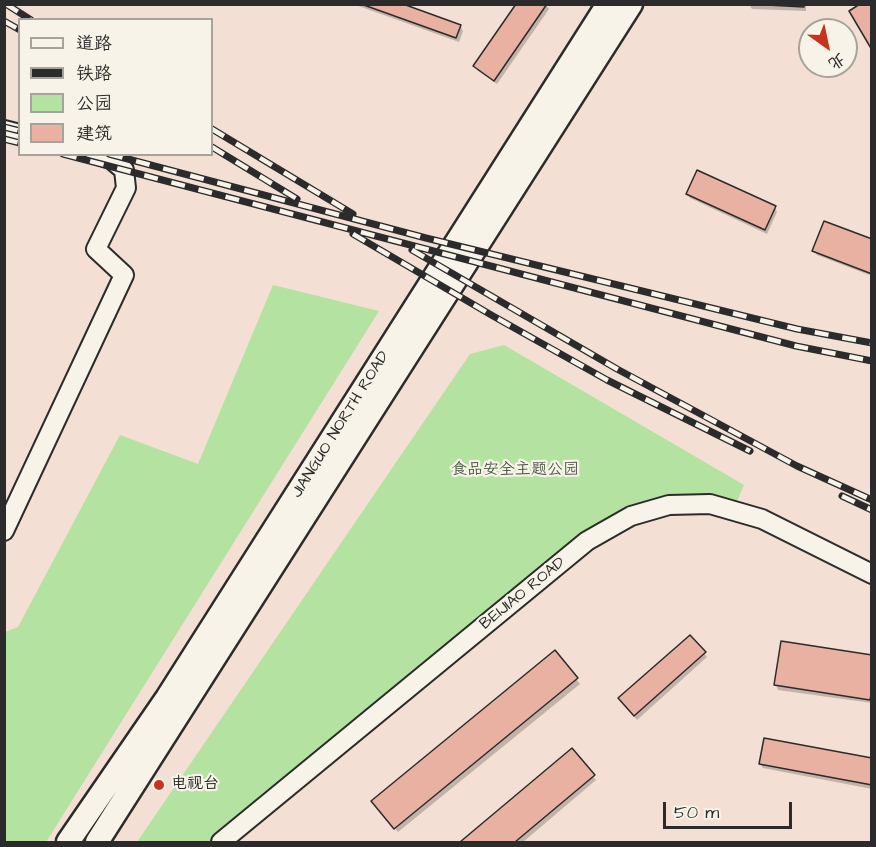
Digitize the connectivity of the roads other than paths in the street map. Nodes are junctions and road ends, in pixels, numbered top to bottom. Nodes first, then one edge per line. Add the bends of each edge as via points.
1 (608, 4) edge
2 (631, 4) edge
3 (101, 156) edge
4 (4, 531) edge
5 (872, 574) edge
6 (68, 843) edge
7 (98, 843) edge
8 (221, 843) edge

1 - 6 main road, JIANGUO NORTH ROAD via 167,698
2 - 7 main road, JIANGUO NORTH ROAD
3 - 4 street via 124,170 126,188 96,249 124,274
5 - 8 street, BEIJIAO ROAD via 762,519 710,504 669,505 631,516 587,541

